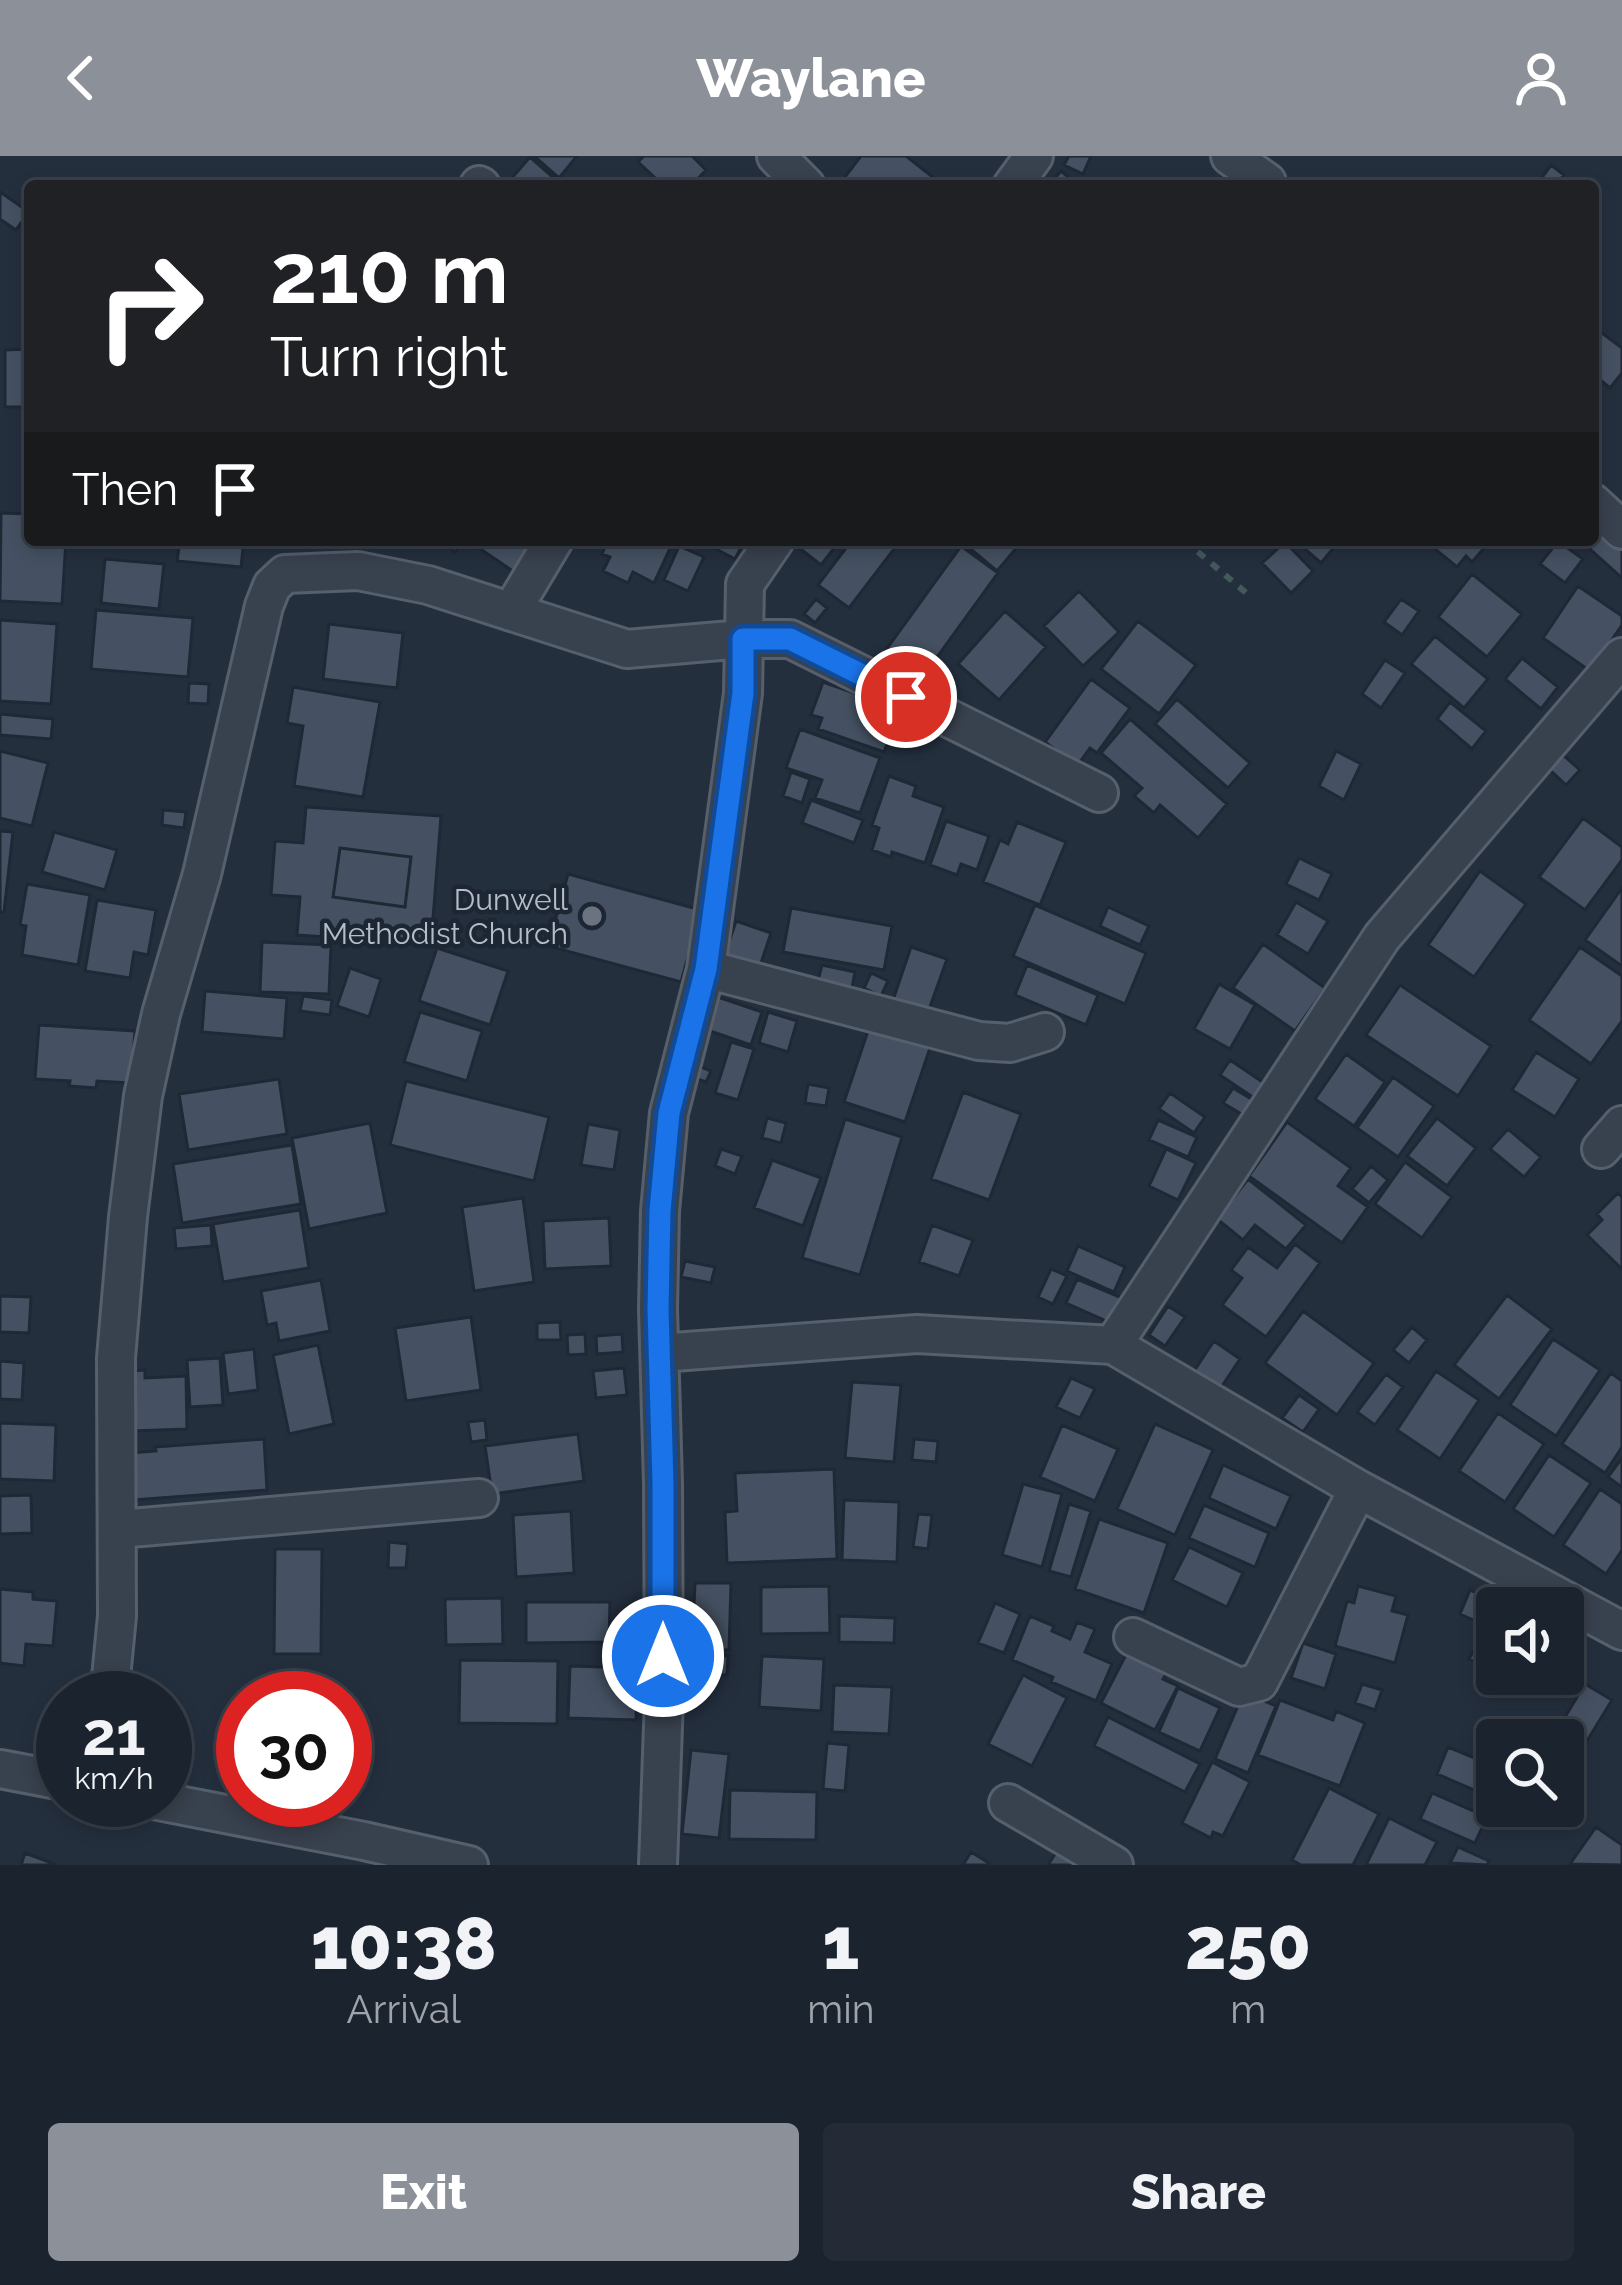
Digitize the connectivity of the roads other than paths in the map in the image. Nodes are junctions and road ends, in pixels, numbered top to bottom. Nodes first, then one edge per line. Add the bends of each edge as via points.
1 (776, 156) edge
2 (1231, 156) edge
3 (800, 180) edge
4 (1264, 180) edge
5 (1599, 509) edge
6 (1622, 530) edge
7 (550, 546) edge
8 (772, 546) edge
9 (512, 612) junction
10 (743, 639) junction
11 (1622, 657) edge
12 (1099, 793) dead end
13 (706, 969) junction
14 (1045, 1032) dead end
15 (1113, 1345) junction
16 (660, 1353) junction
17 (1358, 1489) junction
18 (479, 1498) dead end
19 (119, 1529) junction
20 (1621, 1628) edge
21 (1133, 1637) dead end
22 (112, 1671) edge
23 (0, 1769) edge
24 (36, 1776) edge
25 (1008, 1803) dead end
26 (192, 1808) edge
27 (469, 1865) edge
28 (658, 1865) edge
29 (1114, 1865) edge

1 - 3 street
2 - 4 street
5 - 6 street
7 - 9 street
8 - 10 street via 745,584
9 - 10 street via 626,649
9 - 19 street via 358,571 285,574 263,606 143,1096 116,1358
10 - 12 street via 790,639
10 - 13 street via 743,693
11 - 15 street via 1382,937
13 - 14 street via 979,1041
13 - 16 street via 669,1113
15 - 16 street via 917,1334
15 - 17 street
16 - 28 street
17 - 20 street
17 - 21 street via 1258,1682 1239,1687
18 - 19 street
19 - 22 street
23 - 24 street
25 - 29 street
26 - 27 street

